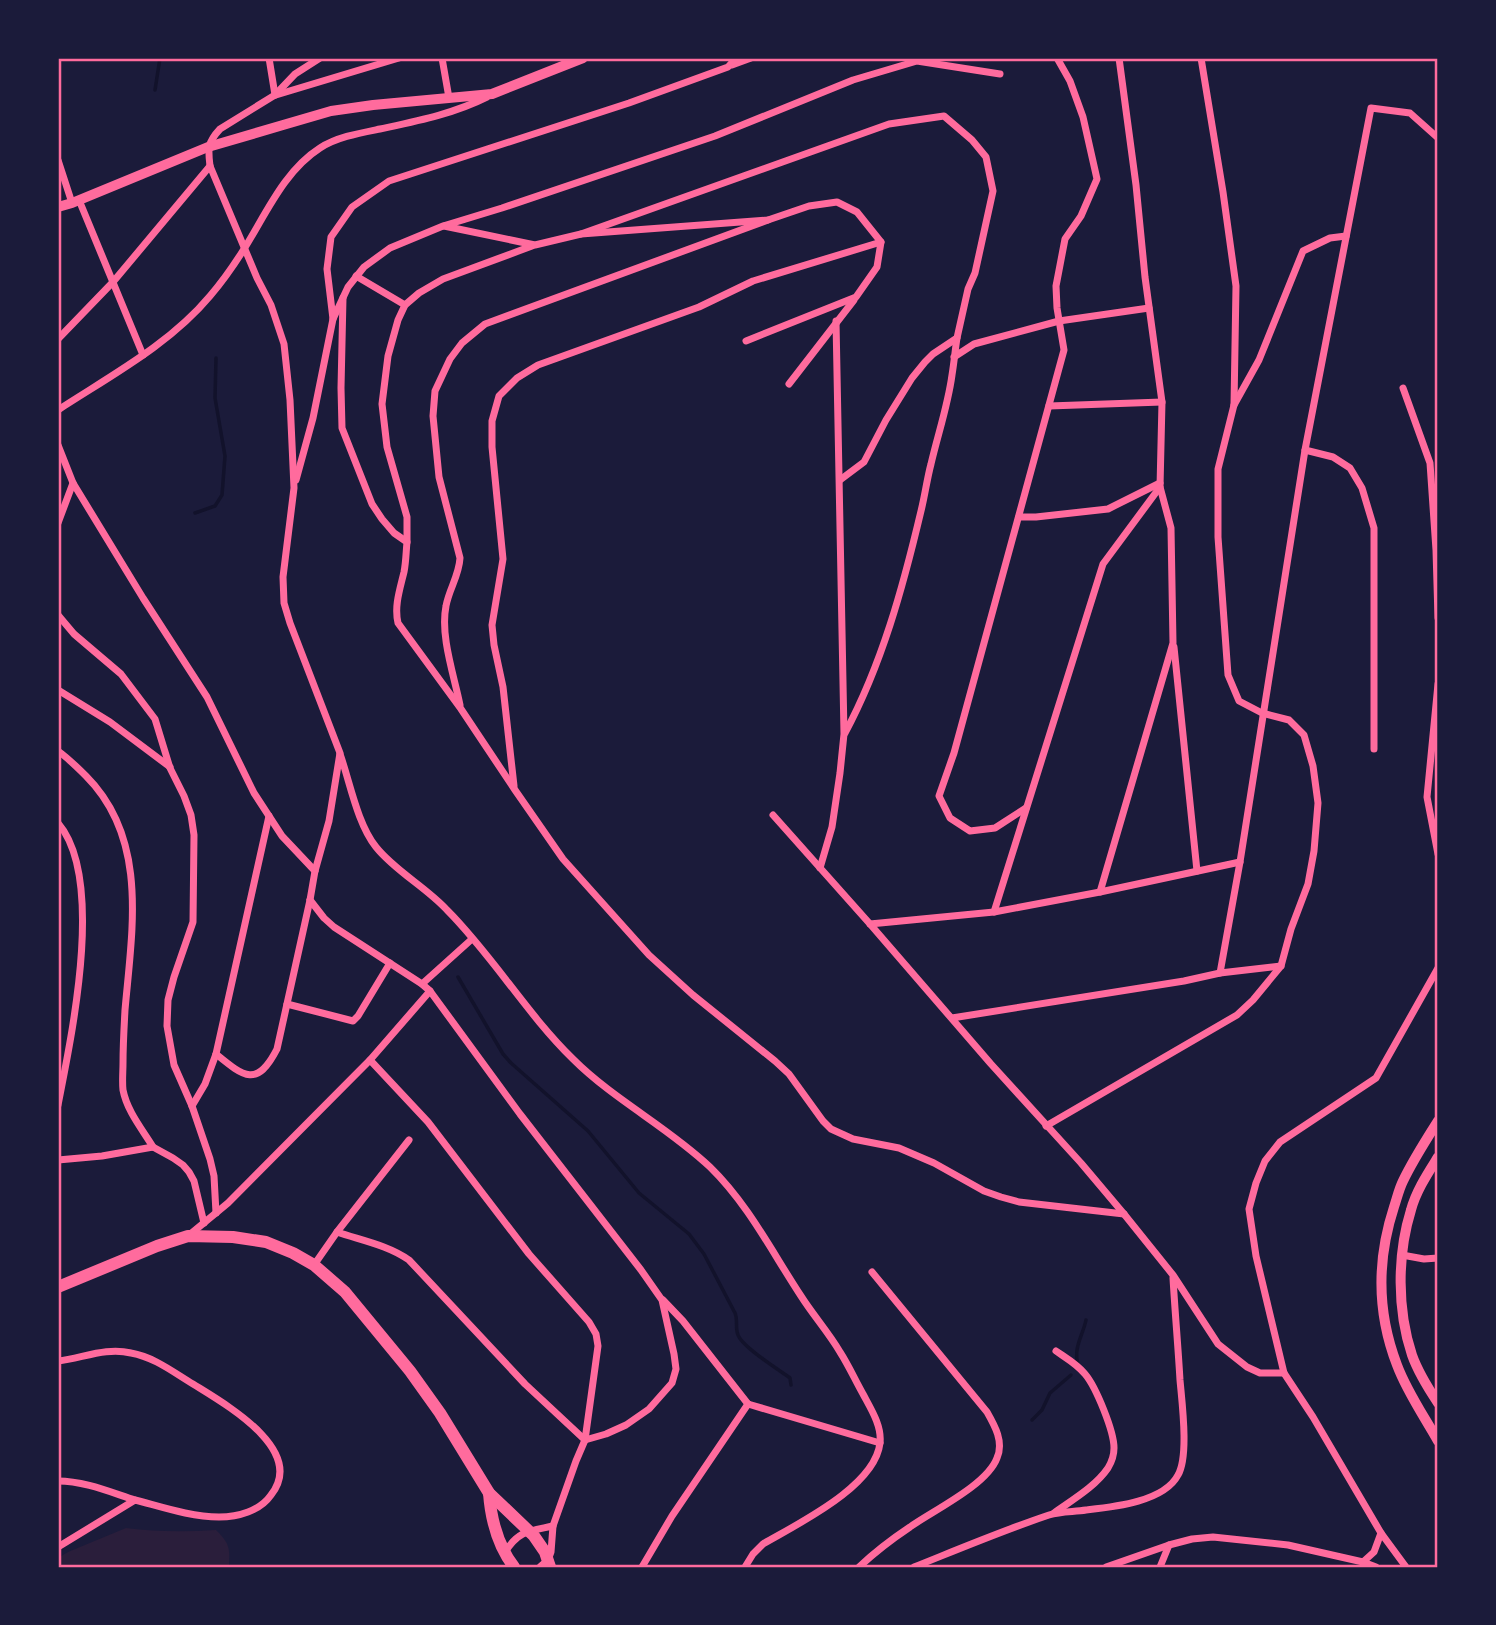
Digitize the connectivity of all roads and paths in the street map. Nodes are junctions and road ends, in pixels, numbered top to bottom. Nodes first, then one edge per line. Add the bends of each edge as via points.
1 (269, 58) edge
2 (320, 58) edge
3 (399, 58) edge
4 (442, 58) edge
5 (583, 58) edge
6 (736, 58) edge
7 (751, 58) edge
8 (1057, 58) edge
9 (1119, 58) edge
10 (1200, 58) edge
11 (728, 67) junction
12 (1000, 74) dead end
13 (492, 94) junction
14 (275, 95) junction
15 (449, 98) junction
16 (1438, 138) edge
17 (208, 146) junction
18 (58, 160) edge
19 (210, 166) junction
20 (76, 201) junction
21 (58, 207) edge
22 (768, 220) junction
23 (443, 226) junction
24 (581, 234) junction
25 (1346, 236) junction
26 (881, 242) junction
27 (535, 244) junction
28 (244, 249) junction
29 (356, 276) junction
30 (113, 282) junction
31 (856, 297) junction
32 (343, 298) junction
33 (405, 306) junction
34 (1149, 308) junction
35 (333, 319) junction
36 (836, 321) junction
37 (1059, 321) junction
38 (957, 338) junction
39 (58, 339) edge
40 (746, 341) dead end
41 (144, 355) junction
42 (954, 357) junction
43 (789, 384) dead end
44 (1403, 388) dead end
45 (1162, 402) junction
46 (1234, 405) junction
47 (1049, 406) junction
48 (58, 410) edge
49 (58, 445) edge
50 (1305, 450) junction
51 (840, 480) junction
52 (73, 483) junction
53 (1160, 485) junction
54 (294, 488) junction
55 (1019, 517) junction
56 (58, 523) edge
57 (407, 542) junction
58 (58, 615) edge
59 (1438, 618) edge
60 (1173, 643) junction
61 (1438, 684) edge
62 (58, 690) edge
63 (461, 709) junction
64 (1262, 713) junction
65 (844, 734) junction
66 (1374, 748) dead end
67 (58, 751) edge
68 (340, 753) junction
69 (170, 768) junction
70 (515, 790) junction
71 (1027, 808) junction
72 (269, 816) junction
73 (773, 816) dead end
74 (58, 824) edge
75 (1438, 854) edge
76 (1240, 862) junction
77 (820, 868) junction
78 (314, 871) junction
79 (1197, 871) junction
80 (1100, 892) junction
81 (310, 900) junction
82 (993, 912) junction
83 (870, 924) junction
84 (472, 939) junction
85 (390, 963) junction
86 (1281, 966) junction
87 (1438, 968) edge
88 (1220, 974) junction
89 (422, 984) junction
90 (430, 992) junction
91 (287, 1004) junction
92 (951, 1018) junction
93 (216, 1054) junction
94 (370, 1060) junction
95 (58, 1105) edge
96 (192, 1106) junction
97 (1438, 1121) edge
98 (1046, 1126) junction
99 (409, 1140) dead end
100 (153, 1147) junction
101 (1438, 1157) edge
102 (58, 1160) edge
103 (216, 1213) junction
104 (1124, 1214) junction
105 (204, 1223) junction
106 (337, 1232) junction
107 (188, 1236) junction
108 (1402, 1255) junction
109 (1438, 1258) edge
110 (314, 1265) junction
111 (872, 1272) dead end
112 (1173, 1275) junction
113 (58, 1287) edge
114 (662, 1300) junction
115 (1056, 1350) dead end
116 (59, 1361) edge
117 (1284, 1373) junction
118 (1438, 1403) edge
119 (748, 1404) junction
120 (585, 1440) junction
121 (1438, 1441) edge
122 (880, 1443) junction
123 (58, 1481) edge
124 (489, 1493) junction
125 (135, 1500) junction
126 (1053, 1513) junction
127 (554, 1526) junction
128 (529, 1531) junction
129 (1381, 1533) junction
130 (1168, 1545) junction
131 (58, 1547) edge
132 (505, 1552) junction
133 (1363, 1562) junction
134 (546, 1565) edge
135 (514, 1567) edge
136 (642, 1567) edge
137 (745, 1567) edge
138 (859, 1567) edge
139 (914, 1567) edge
140 (1107, 1567) edge
141 (1160, 1567) edge
142 (1376, 1567) edge
143 (1406, 1567) edge

1 - 14 street
2 - 14 street via 295,74
3 - 14 street
4 - 15 street
5 - 13 main road
6 - 11 street
7 - 11 street
8 - 37 street via 1083,117 1097,180 1082,216 1065,240 1056,286
9 - 34 street
10 - 46 street via 1236,286
11 - 35 street via 389,181 352,207 331,237 327,269
12 - 23 street via 917,61 853,80 715,136
13 - 15 main road
13 - 28 street via 443,115 351,135 321,147 281,188
14 - 17 street via 220,129
15 - 17 main road via 331,111
16 - 25 street via 1410,113 1371,108
17 - 19 street
17 - 20 main road
18 - 20 street
19 - 28 street
19 - 30 street
20 - 21 main road
20 - 30 street
22 - 24 street
22 - 26 street via 837,202 857,212
22 - 63 street via 485,324 450,359 435,391 433,416 439,477 460,558 446,606 445,635
23 - 27 street
23 - 29 street via 390,248
24 - 27 street
24 - 38 street via 889,124 943,116 986,157 993,191
25 - 46 street via 1303,251 1259,360
25 - 50 street
26 - 31 street via 877,267
26 - 70 street via 753,281 699,307 538,365 499,396 492,421 492,447 503,559 492,625
27 - 33 street via 443,279
28 - 41 street via 210,297
28 - 54 street via 271,304 284,344
29 - 32 street
29 - 33 street
30 - 39 street
30 - 41 street
31 - 36 street
31 - 40 street
32 - 35 street
32 - 57 street via 342,428 372,504
33 - 57 street via 388,356 382,404 387,447 407,517
34 - 37 street
34 - 45 street
35 - 54 street
36 - 43 street
36 - 51 street
37 - 42 street via 974,344
37 - 47 street via 1064,350
38 - 42 street
38 - 51 street via 925,362 864,462
41 - 48 street
42 - 65 street via 901,590 876,663
44 - 59 street via 1430,463
45 - 47 street
45 - 53 street
46 - 64 street via 1218,469 1225,642 1228,675 1239,701
47 - 55 street
49 - 52 street
50 - 64 street
50 - 66 street via 1333,457 1350,468 1362,488 1374,528
51 - 65 street
52 - 56 street
52 - 72 street via 206,697
53 - 55 street via 1108,509
53 - 60 street via 1171,528
53 - 71 street via 1103,564
54 - 68 street via 284,603
55 - 71 street via 939,796 950,818 970,831 995,828
57 - 63 street via 398,623
58 - 69 street via 121,674 155,719
60 - 79 street
60 - 80 street
61 - 75 street via 1427,797
62 - 69 street
63 - 70 street
64 - 76 street
64 - 86 street via 1289,720 1304,735 1318,803 1308,884
65 - 77 street via 832,827
67 - 100 street via 98,788 124,839 134,912 123,1087 126,1101
68 - 78 street
68 - 84 street via 367,834 377,849 446,909
69 - 96 street via 191,815 194,901 193,922 168,1000 167,1026 174,1066
70 - 104 street via 563,859 649,955 782,1067 831,1129 853,1139 899,1147 1001,1198
71 - 82 street
72 - 78 street
72 - 93 street
73 - 77 street
74 - 95 street via 76,863 83,932 73,1031
76 - 79 street
76 - 88 street
77 - 83 street
78 - 81 street
79 - 80 street
80 - 82 street
81 - 85 street via 334,927
81 - 91 street
82 - 83 street
83 - 92 street
84 - 89 street
84 - 122 street via 574,1060 688,1149 730,1189 840,1351 872,1410
85 - 89 street
85 - 91 street via 353,1021
86 - 88 street
86 - 98 street via 1237,1015
87 - 117 street via 1376,1078 1280,1142 1256,1183 1249,1209 1252,1234
88 - 92 street
89 - 90 street
90 - 94 street
90 - 114 street
91 - 93 street via 277,1049 262,1070 243,1075
92 - 98 street
93 - 96 street
94 - 103 street
94 - 120 street via 428,1122 596,1334
96 - 103 street via 214,1176
97 - 121 main road via 1401,1183 1387,1228 1380,1285 1397,1364
98 - 104 street
99 - 106 street
100 - 102 street
100 - 105 street via 189,1172
101 - 108 main road via 1411,1209
103 - 105 street
104 - 112 street
105 - 107 street
106 - 110 street
106 - 120 street via 390,1249 408,1260 525,1384
107 - 110 highway via 266,1242
107 - 113 highway
108 - 109 street
108 - 118 main road via 1400,1291 1412,1354
110 - 124 highway via 345,1292 410,1371
111 - 138 street via 988,1412 1000,1443 997,1458 971,1488 887,1542
112 - 117 street via 1218,1344 1260,1373
112 - 126 street via 1183,1423 1179,1475 1152,1497
114 - 119 street
114 - 120 street via 676,1369 672,1383 649,1409 626,1425
115 - 126 street via 1092,1383 1114,1445 1108,1468
116 - 125 street via 109,1351 152,1359 224,1403 263,1435 281,1467 279,1484 270,1497 243,1514 183,1513
117 - 129 street
119 - 122 street
119 - 136 street
120 - 127 street
122 - 137 street via 871,1465 853,1487 763,1544
123 - 125 street
124 - 128 highway
124 - 132 highway via 491,1514
125 - 131 street
126 - 139 street
127 - 128 street
127 - 134 street
128 - 132 street via 515,1538
128 - 134 highway via 540,1544
129 - 133 street via 1374,1552
129 - 143 street
130 - 133 street via 1213,1537 1288,1545
130 - 140 street
130 - 141 street
132 - 135 highway
133 - 142 street

